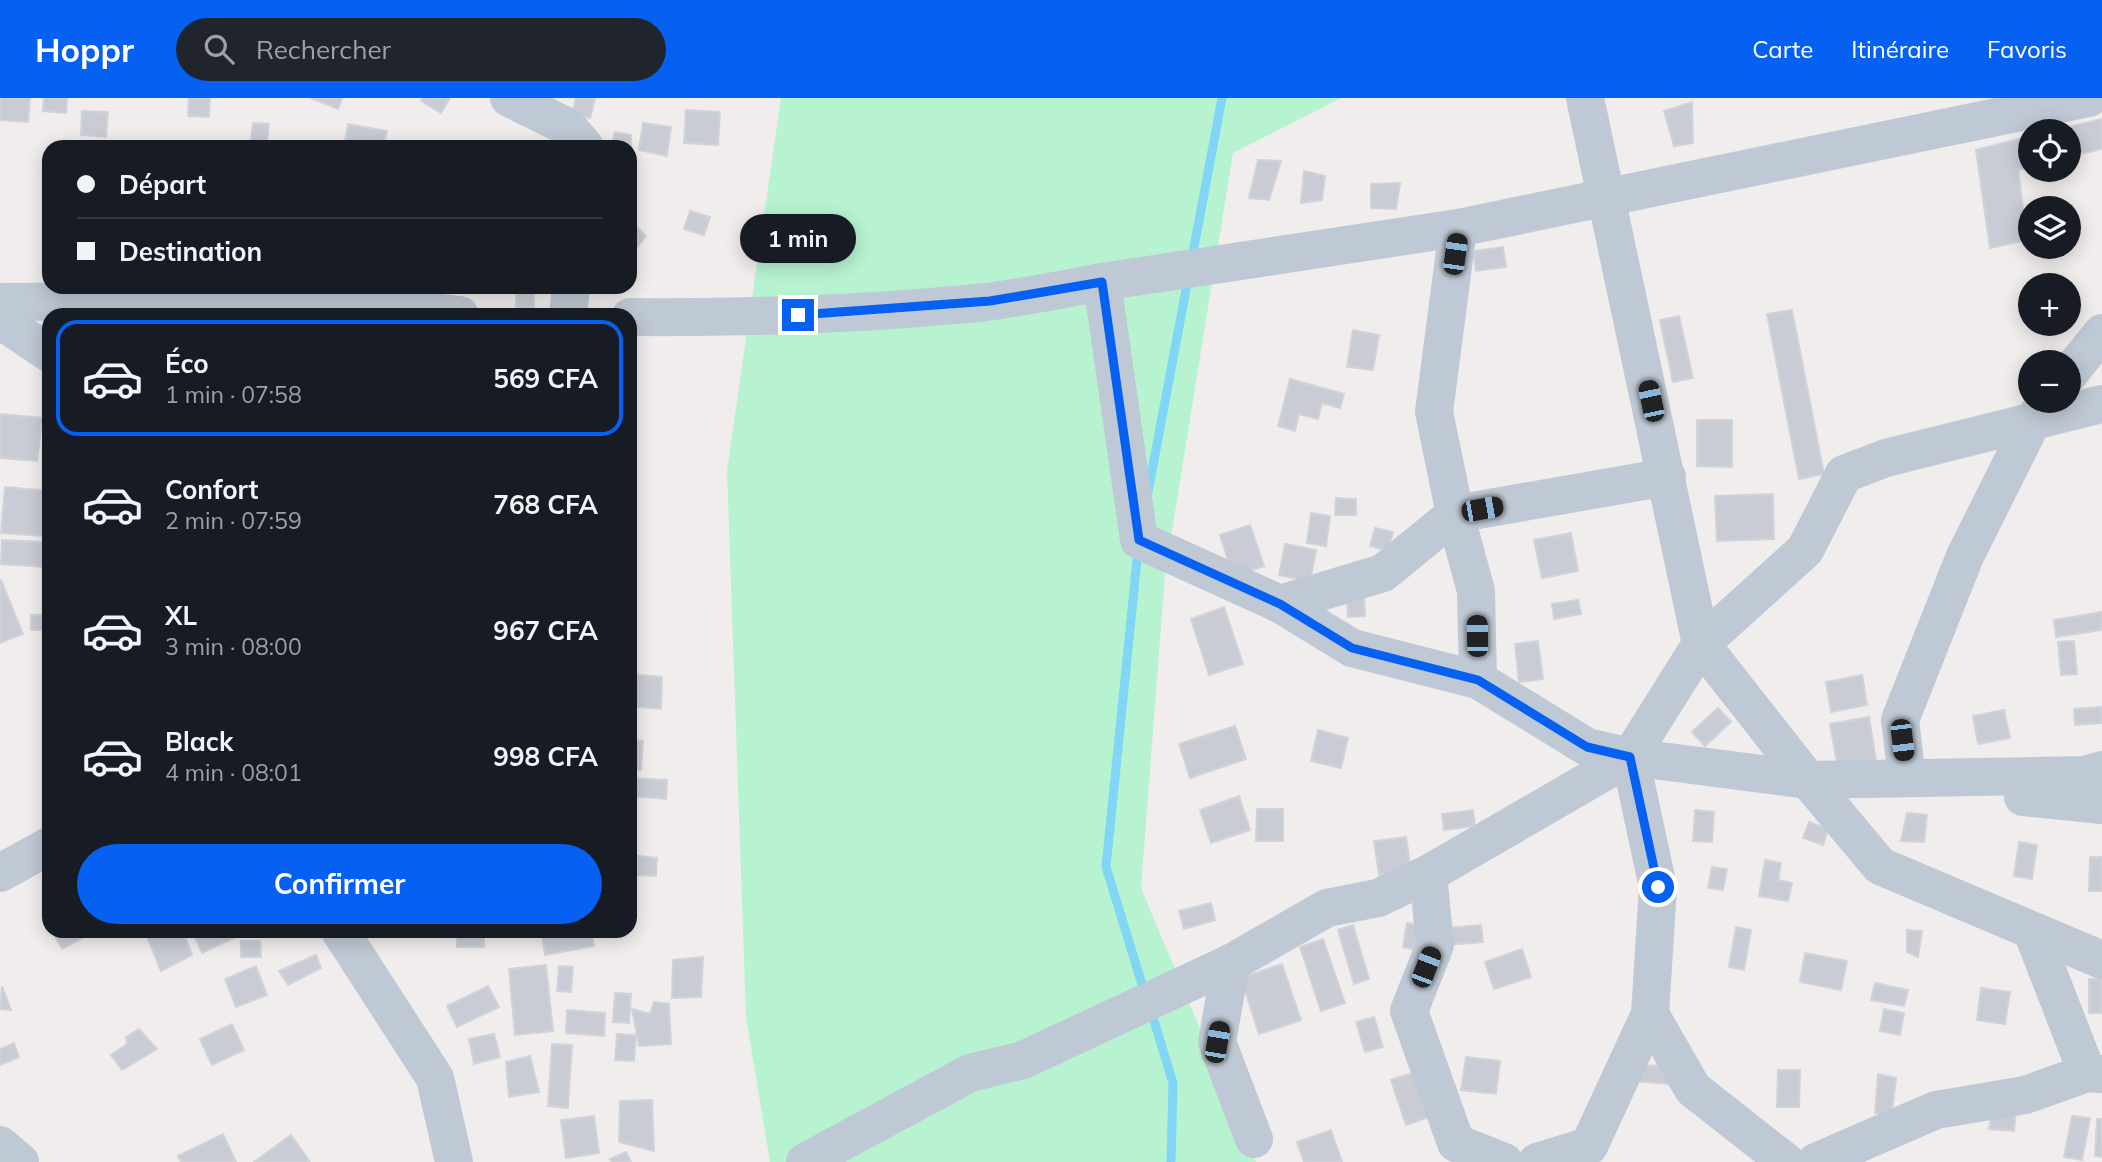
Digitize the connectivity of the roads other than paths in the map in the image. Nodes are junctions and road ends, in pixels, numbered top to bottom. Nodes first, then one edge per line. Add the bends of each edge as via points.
1 (509, 98) edge
2 (1585, 98) edge
3 (2089, 98) edge
4 (579, 140) edge
5 (1607, 199) junction
6 (1458, 228) junction
7 (1102, 282) junction
8 (0, 302) edge
9 (217, 308) edge
10 (637, 317) edge
11 (0, 320) edge
12 (2102, 333) edge
13 (42, 348) edge
14 (2081, 359) edge
15 (2102, 404) edge
16 (2081, 406) edge
17 (2033, 413) edge
18 (2039, 413) edge
19 (1667, 477) junction
20 (1455, 514) junction
21 (1280, 604) junction
22 (1701, 644) junction
23 (1478, 680) junction
24 (1630, 757) junction
25 (2102, 770) edge
26 (2061, 776) junction
27 (1980, 777) junction
28 (1907, 778) junction
29 (1808, 780) junction
30 (2102, 805) edge
31 (42, 850) edge
32 (0, 873) edge
33 (1428, 874) junction
34 (2032, 931) junction
35 (345, 938) edge
36 (2102, 960) edge
37 (1231, 963) junction
38 (1650, 1014) junction
39 (2094, 1074) edge
40 (1254, 1139) dead end
41 (0, 1145) edge
42 (1588, 1154) edge
43 (20, 1162) edge
44 (454, 1162) edge
45 (805, 1162) edge
46 (1504, 1162) edge
47 (1537, 1162) edge
48 (1786, 1162) edge
49 (1816, 1162) edge

1 - 4 street via 568,127
2 - 5 street
3 - 5 street
5 - 6 street
5 - 19 street
6 - 7 street
6 - 20 street via 1434,412
7 - 10 street via 990,301 878,312
7 - 21 street via 1139,540
8 - 9 street via 142,301
11 - 13 street
12 - 14 street
15 - 16 street
17 - 22 street via 1844,474 1805,551
18 - 28 street via 1965,556 1900,720
19 - 20 street
19 - 22 street
20 - 21 street via 1383,573
20 - 23 street via 1476,591
21 - 23 street via 1352,648
22 - 24 street
22 - 29 street
23 - 24 street via 1587,747
24 - 29 street
24 - 33 street
24 - 38 street via 1658,887
25 - 26 street
26 - 27 street
26 - 30 street
27 - 28 street
27 - 30 street via 2026,799
28 - 29 street
29 - 34 street via 1880,866
31 - 32 street
33 - 37 street via 1378,898 1327,908
33 - 46 street via 1435,945 1409,1011 1456,1143
34 - 36 street
34 - 39 street
35 - 44 street via 435,1078
37 - 40 street via 1217,1042
37 - 45 street via 1023,1060 970,1073
38 - 42 street
38 - 48 street via 1693,1089
39 - 49 street via 2025,1095 1936,1110
41 - 43 street
42 - 47 street

